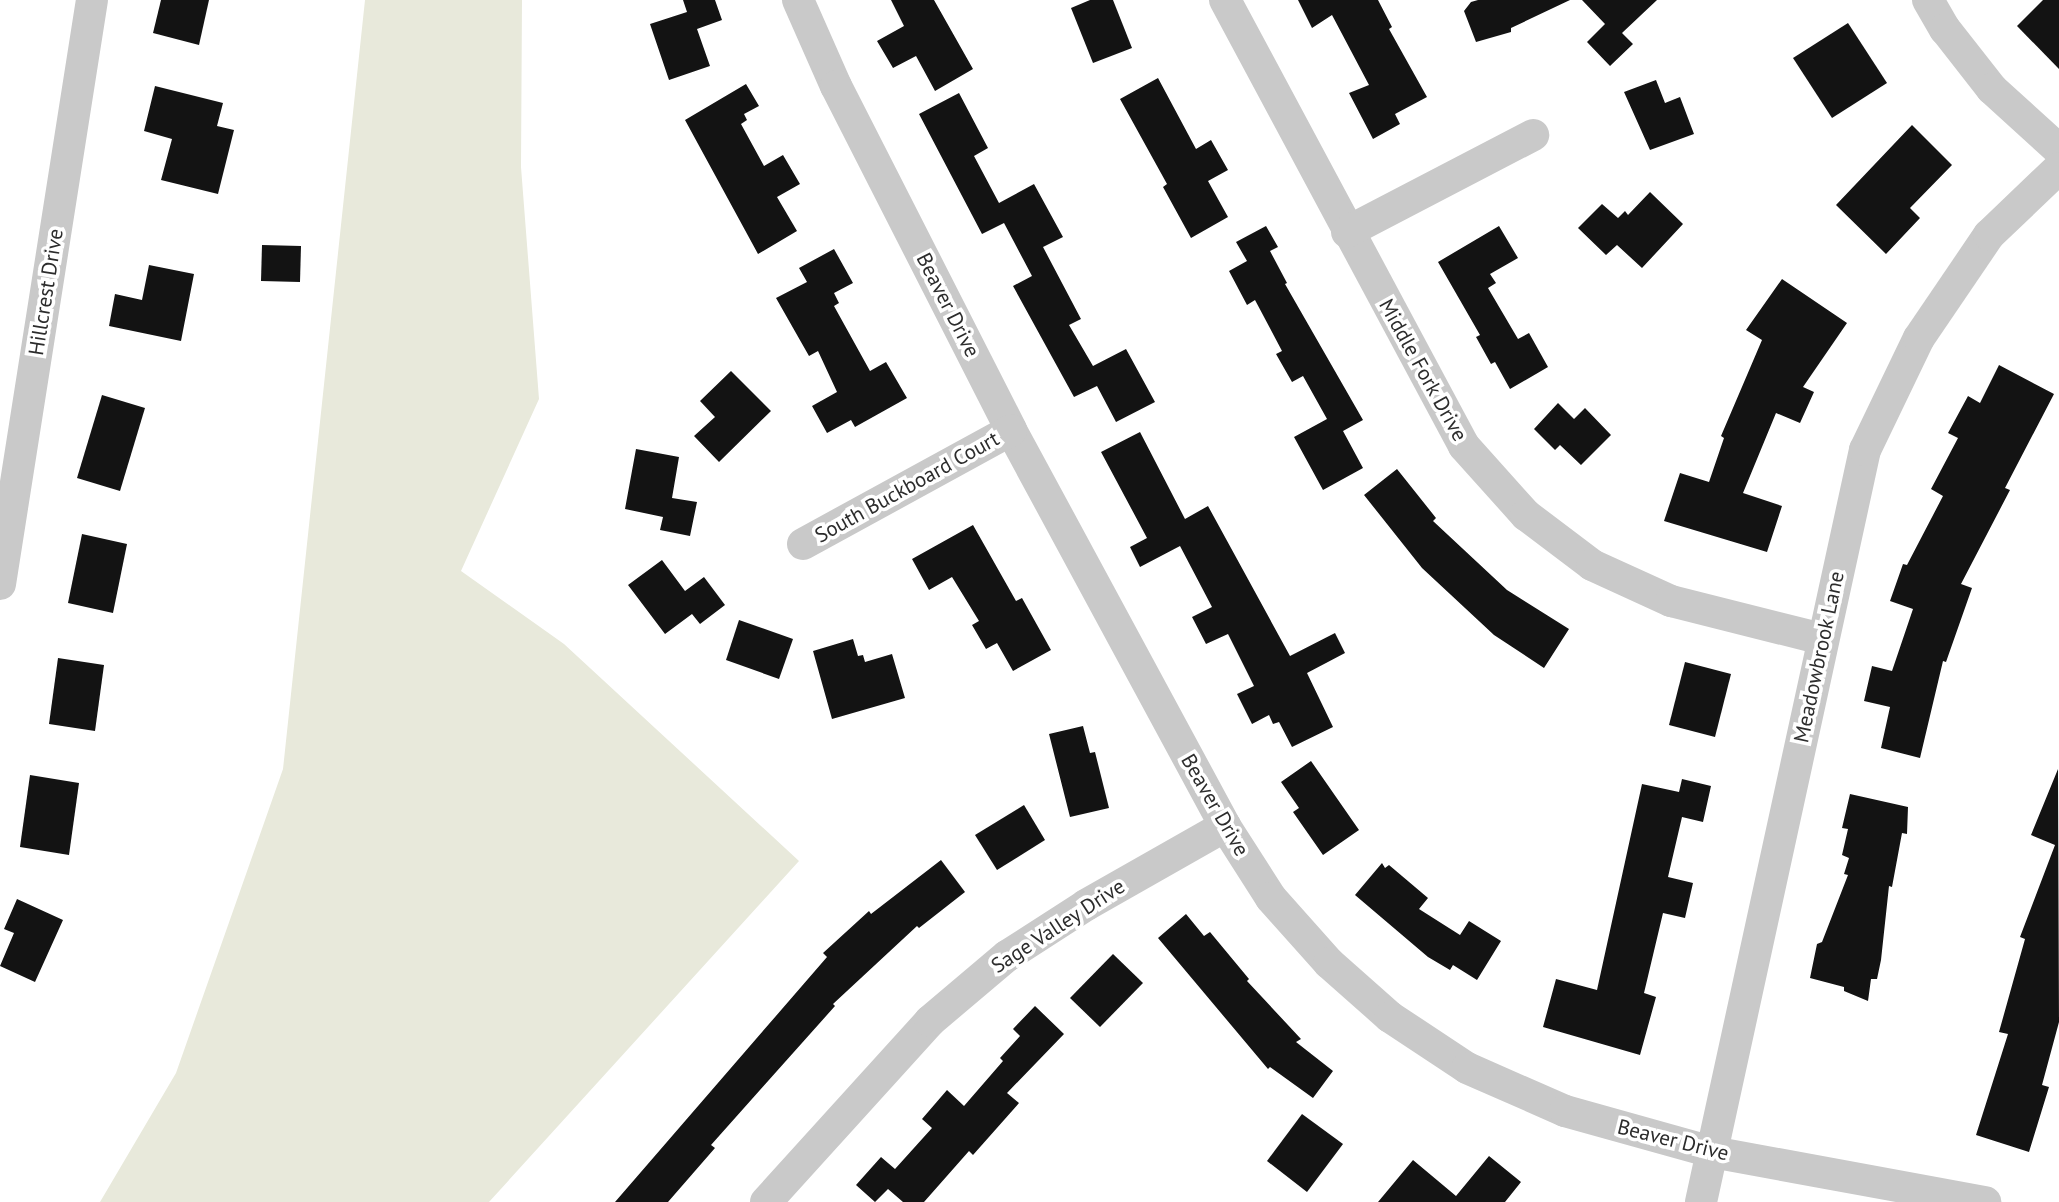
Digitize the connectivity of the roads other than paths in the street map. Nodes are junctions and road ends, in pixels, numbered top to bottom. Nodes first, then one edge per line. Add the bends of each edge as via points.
1 (92, 0) edge
2 (798, 0) edge
3 (1225, 0) edge
4 (1928, 0) edge
5 (1533, 135) dead end
6 (2059, 150) edge
7 (2059, 168) edge
8 (1347, 232) junction
9 (1011, 430) junction
10 (803, 544) dead end
11 (0, 584) edge
12 (1822, 639) junction
13 (1225, 826) junction
14 (1712, 1152) junction
15 (766, 1202) edge
16 (1701, 1202) edge
17 (1985, 1202) edge

1 - 11 street, Hillcrest Drive
2 - 9 street, Beaver Drive via 842,98
3 - 8 street, Middle Fork Drive
4 - 6 street via 1992,89
5 - 8 street
7 - 12 street, Meadowbrook Lane via 1989,235 1919,338 1865,450
8 - 12 street, Middle Fork Drive via 1464,446 1526,515 1592,565 1671,601
9 - 10 street, South Buckboard Court
9 - 13 street, Beaver Drive
12 - 14 street, Meadowbrook Lane
13 - 14 street, Beaver Drive via 1271,898 1329,962 1401,1024 1467,1068 1564,1111
13 - 15 street, Sage Valley Drive via 1007,956 930,1021
14 - 16 street, Meadowbrook Lane
14 - 17 street, Beaver Drive

